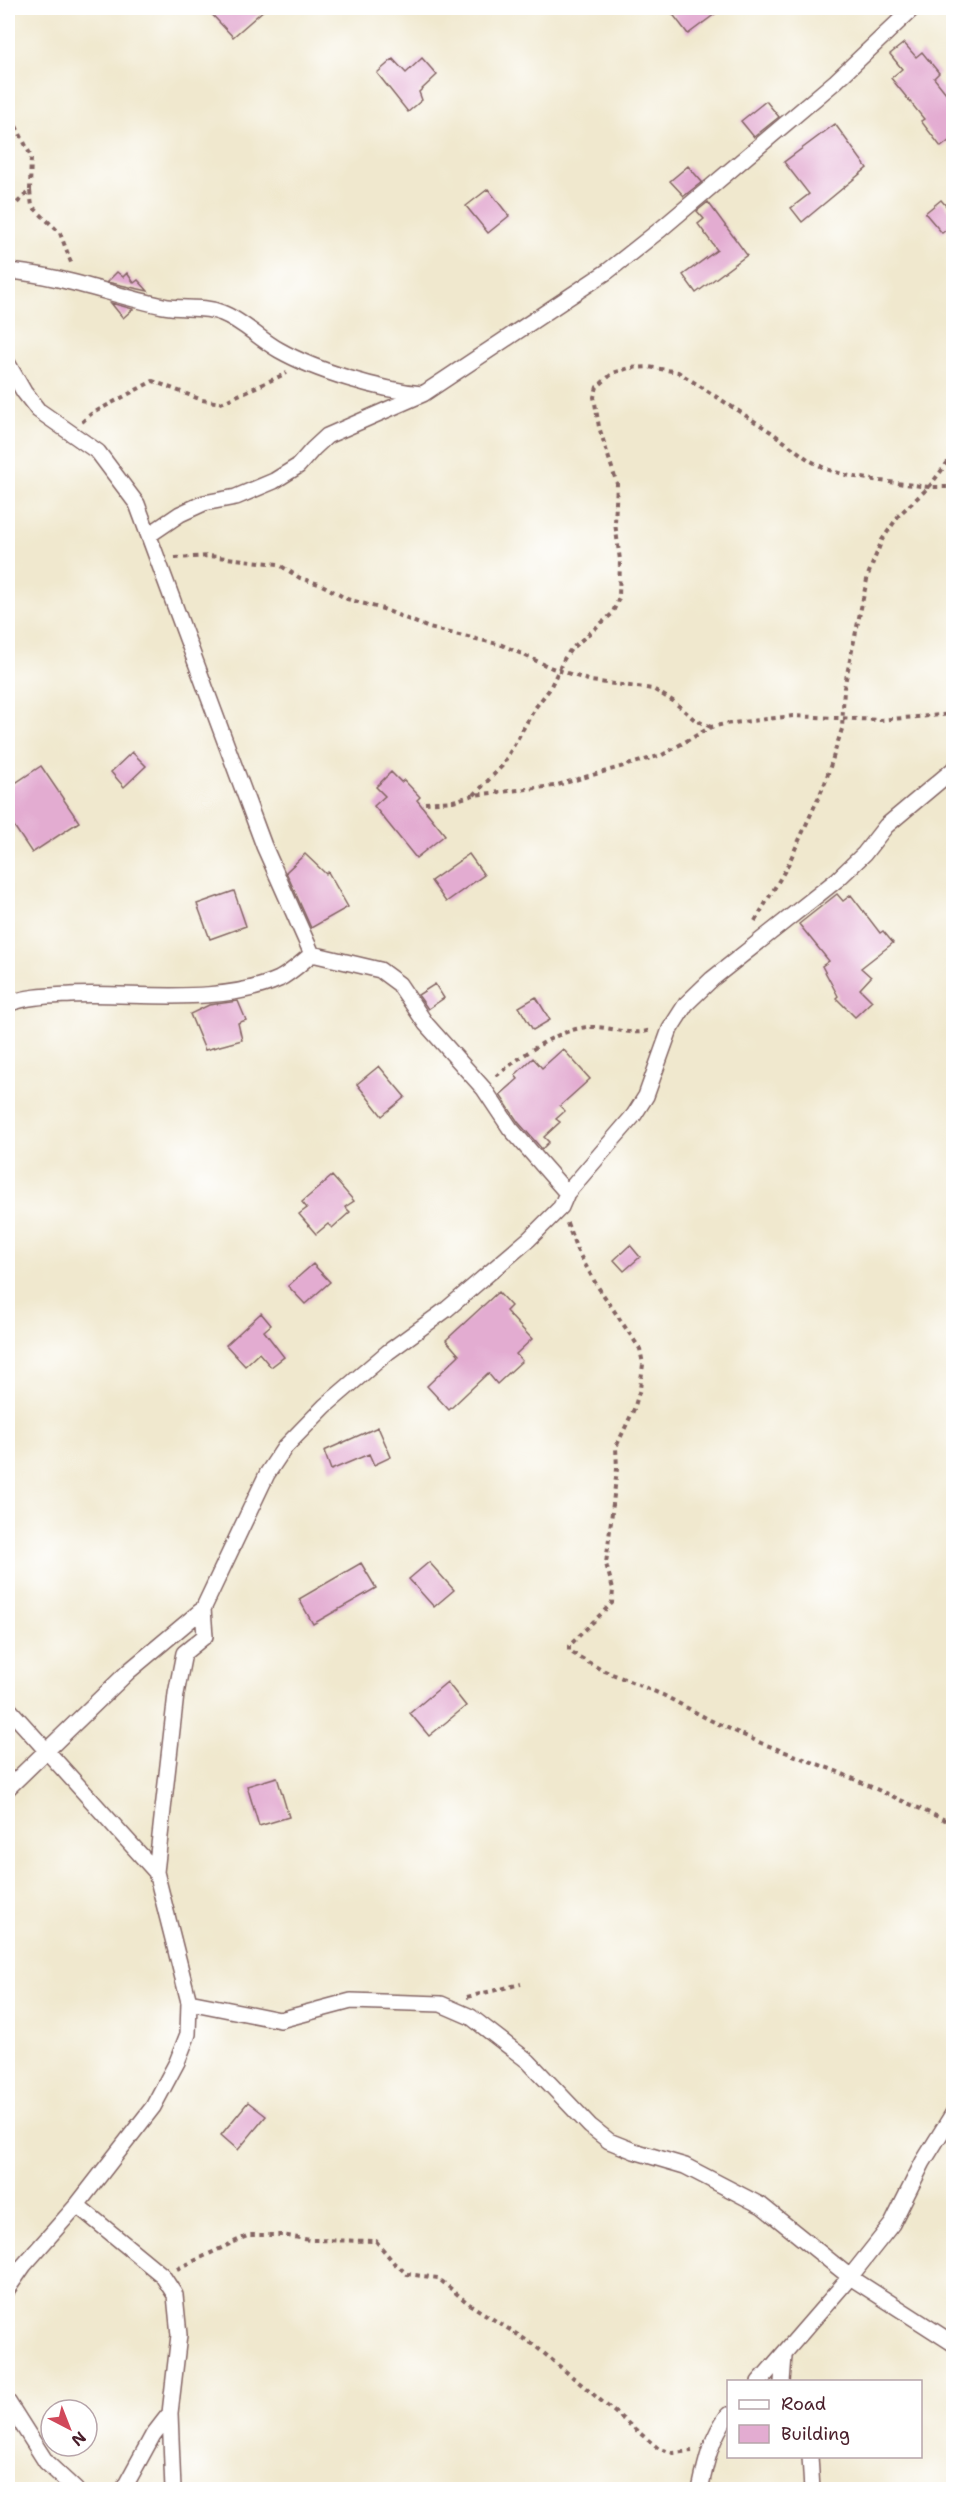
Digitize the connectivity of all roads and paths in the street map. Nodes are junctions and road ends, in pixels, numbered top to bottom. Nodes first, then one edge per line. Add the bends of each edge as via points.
1 (913, 8) edge
2 (8, 110) edge
3 (30, 190) junction
4 (8, 212) edge
5 (8, 271) edge
6 (75, 283) junction
7 (8, 364) edge
8 (320, 368) junction
9 (423, 394) junction
10 (71, 434) junction
11 (954, 454) edge
12 (928, 487) junction
13 (954, 487) edge
14 (149, 535) junction
15 (156, 553) junction
16 (558, 670) junction
17 (954, 714) edge
18 (842, 718) junction
19 (711, 727) junction
20 (954, 769) edge
21 (474, 795) junction
22 (425, 803) dead end
23 (749, 929) dead end
24 (312, 954) junction
25 (8, 1004) edge
26 (676, 1019) junction
27 (484, 1089) junction
28 (564, 1200) junction
29 (202, 1609) junction
30 (8, 1708) edge
31 (47, 1750) junction
32 (8, 1788) edge
33 (954, 1824) edge
34 (156, 1872) junction
35 (521, 1984) dead end
36 (189, 2002) junction
37 (441, 2004) junction
38 (954, 2112) edge
39 (77, 2205) junction
40 (162, 2276) junction
41 (850, 2277) junction
42 (8, 2288) edge
43 (954, 2344) edge
44 (783, 2356) junction
45 (761, 2380) edge
46 (782, 2380) edge
47 (8, 2402) edge
48 (170, 2413) junction
49 (727, 2417) edge
50 (710, 2445) junction
51 (810, 2458) edge
52 (703, 2488) edge
53 (76, 2490) edge
54 (123, 2490) edge
55 (173, 2490) edge
56 (812, 2490) edge

1 - 9 street via 836,81 661,229 599,277
2 - 3 path via 31,156
3 - 4 path
3 - 6 path via 32,206 60,233
5 - 6 street
6 - 8 street via 165,307 221,312 283,352
7 - 10 street via 38,410
8 - 9 street via 397,392
8 - 10 path via 278,375 221,403 153,381 91,414
9 - 14 street via 327,436 298,466 274,481 236,497 204,502
10 - 14 street via 98,452 112,468 137,504
11 - 12 path
12 - 13 path
12 - 16 path via 826,469 678,372 629,368 613,373 597,387 594,397 617,484 615,523 620,598 612,614 571,649
12 - 18 path via 891,525 868,575 844,688
14 - 15 street
15 - 16 path via 178,558 209,556 278,564 347,599 429,628 502,645
15 - 24 street via 264,846
16 - 19 path via 600,683 653,689
16 - 21 path via 501,766
17 - 18 path via 879,720
18 - 19 path via 793,716
18 - 23 path via 825,783 788,867
19 - 21 path via 662,755 612,771 554,786
20 - 26 street via 886,826 838,879 712,979
21 - 22 path
24 - 25 street via 281,978 256,987 187,997 104,993 34,998
24 - 27 street via 388,975
26 - 27 path via 648,1031 631,1033 580,1028 537,1047
26 - 28 street via 646,1096
27 - 28 street
28 - 29 street via 529,1239 447,1309 388,1352 285,1447 267,1474
28 - 33 path via 577,1250 640,1349 643,1364 634,1409 616,1447 606,1564 613,1589 612,1603 569,1646 569,1651 761,1743 836,1771
29 - 31 street via 129,1671
29 - 34 street via 205,1636 184,1653 176,1694
30 - 31 street
31 - 32 street
31 - 34 street
34 - 36 street
35 - 37 path
36 - 37 street via 280,2020 351,2001
36 - 39 street via 188,2034 153,2107
37 - 41 street via 471,2017 528,2061 609,2141 685,2166 762,2206
38 - 41 street via 892,2223
39 - 40 street
39 - 42 street
40 - 48 street via 175,2295 179,2335
40 - 50 path via 249,2235 376,2241 406,2274 438,2278 469,2304 534,2345 659,2449 686,2453
41 - 43 street
41 - 44 street
44 - 45 street
44 - 46 street
47 - 53 street via 46,2462
48 - 54 street via 153,2435
48 - 55 street
49 - 50 street
50 - 52 street
51 - 56 street

